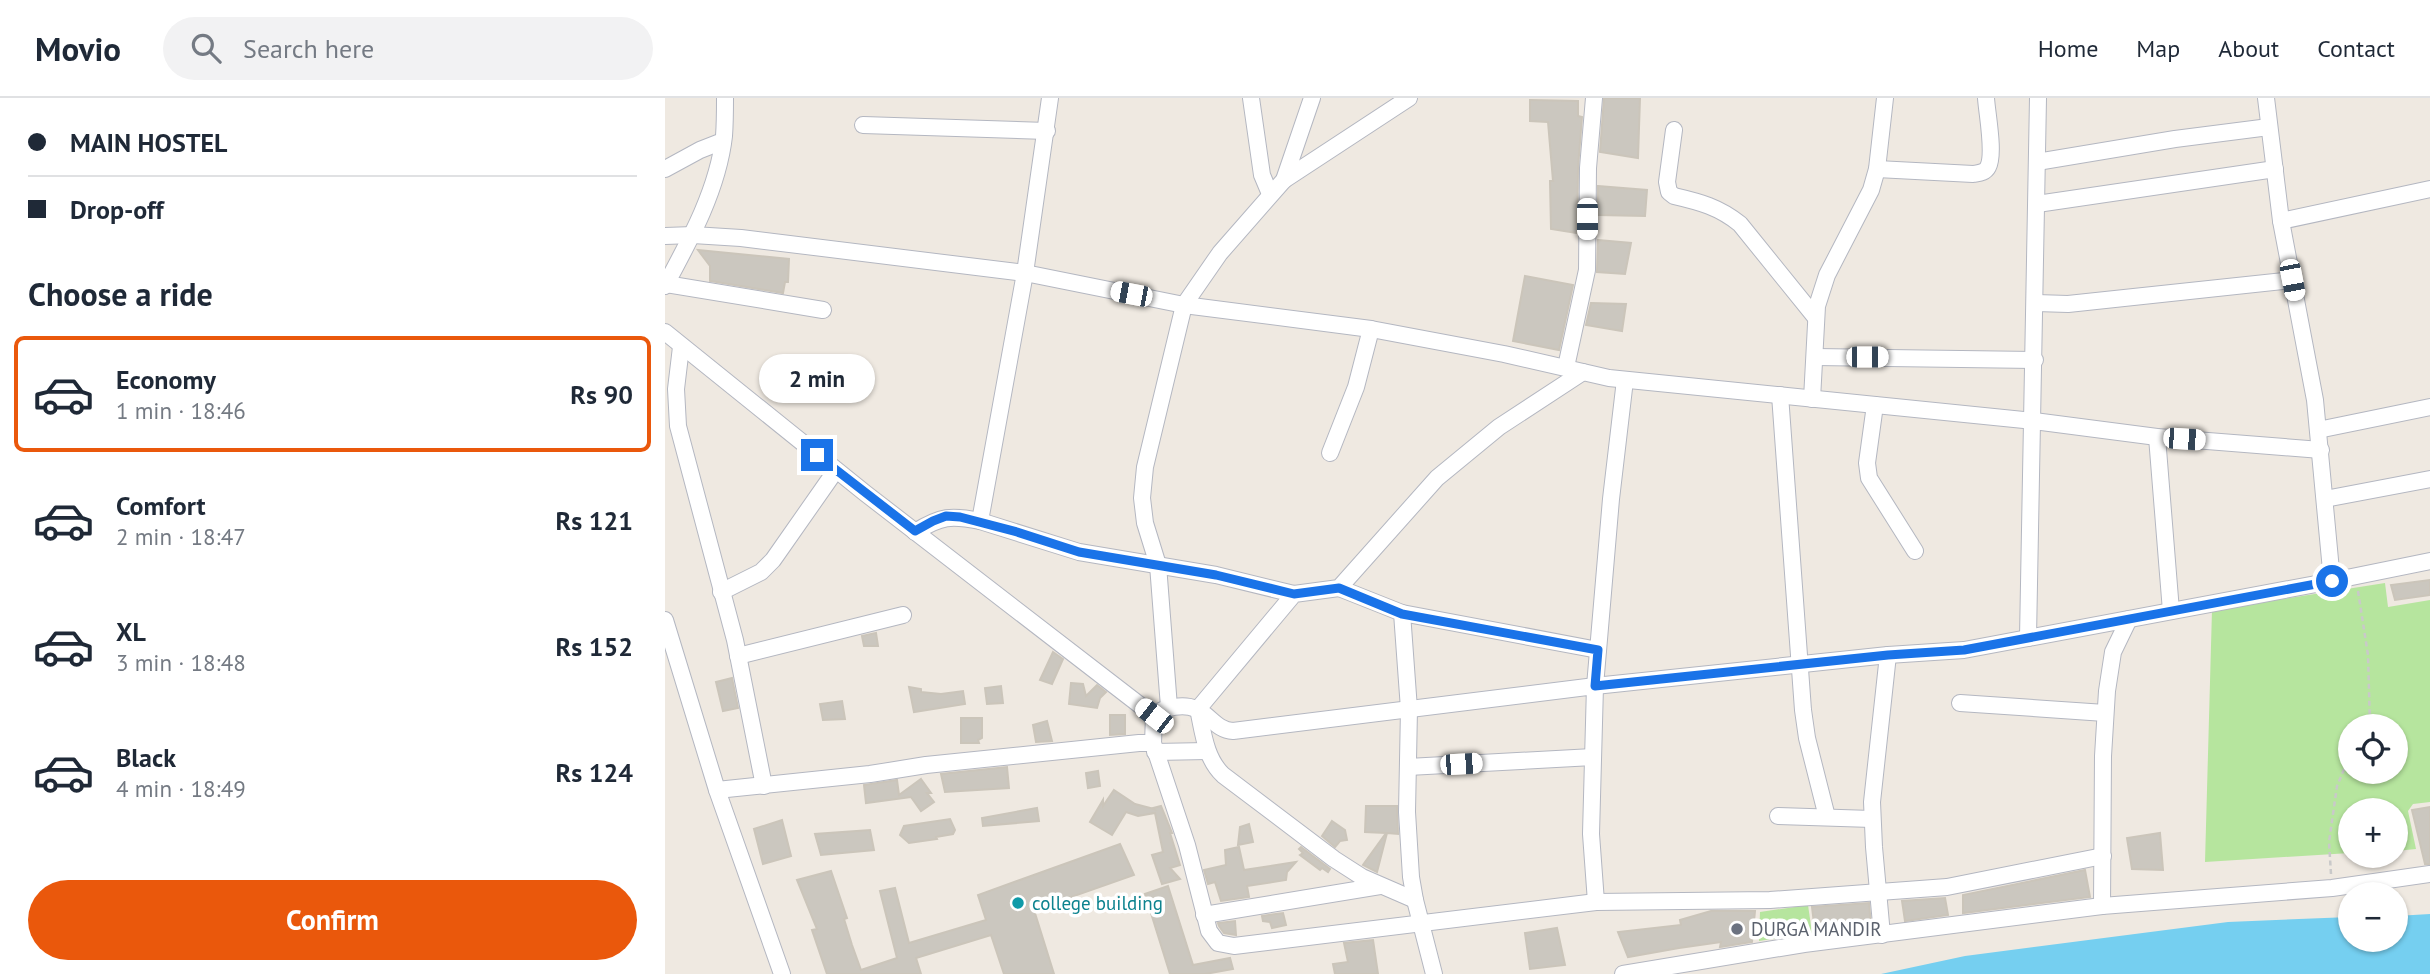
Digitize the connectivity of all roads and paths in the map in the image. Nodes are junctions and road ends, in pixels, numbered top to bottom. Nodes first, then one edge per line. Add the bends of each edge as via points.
1 (725, 98) edge
2 (1050, 98) edge
3 (1251, 98) edge
4 (1312, 98) edge
5 (1409, 98) edge
6 (1594, 98) edge
7 (1885, 98) edge
8 (1986, 98) edge
9 (2038, 98) edge
10 (2266, 98) edge
11 (863, 125) dead end
12 (2269, 127) junction
13 (1674, 130) dead end
14 (1047, 131) junction
15 (723, 141) junction
16 (2037, 162) junction
17 (665, 169) edge
18 (1877, 169) junction
19 (2275, 169) junction
20 (1284, 180) junction
21 (2430, 189) edge
22 (1270, 194) junction
23 (2037, 204) junction
24 (2281, 220) junction
25 (693, 234) junction
26 (665, 236) edge
27 (1025, 273) junction
28 (2292, 280) junction
29 (666, 285) edge
30 (2035, 303) junction
31 (1184, 305) junction
32 (823, 310) dead end
33 (1816, 318) junction
34 (1371, 330) junction
35 (665, 332) edge
36 (681, 347) junction
37 (1815, 357) junction
38 (2035, 360) junction
39 (1566, 368) junction
40 (1583, 372) junction
41 (1625, 380) junction
42 (1780, 395) junction
43 (1812, 399) junction
44 (1875, 405) junction
45 (2430, 407) edge
46 (2034, 421) junction
47 (2318, 430) junction
48 (2157, 437) junction
49 (2321, 450) junction
50 (1330, 453) dead end
51 (837, 470) junction
52 (2430, 479) edge
53 (2325, 499) junction
54 (980, 521) junction
55 (915, 531) junction
56 (1915, 551) dead end
57 (2430, 561) edge
58 (1158, 565) junction
59 (2355, 578) junction
60 (2332, 581) junction
61 (1339, 588) junction
62 (722, 592) junction
63 (1294, 594) junction
64 (2171, 611) junction
65 (1402, 614) junction
66 (903, 615) dead end
67 (2129, 619) junction
68 (665, 621) edge
69 (2028, 638) junction
70 (1598, 650) junction
71 (1888, 655) junction
72 (738, 656) junction
73 (1798, 666) junction
74 (1595, 686) junction
75 (1960, 703) dead end
76 (1169, 707) junction
77 (1198, 709) junction
78 (1409, 709) junction
79 (2105, 713) junction
80 (2370, 714) edge
81 (1154, 716) junction
82 (1154, 747) junction
83 (1207, 751) junction
84 (1593, 757) junction
85 (1408, 767) junction
86 (2338, 784) edge
87 (764, 786) junction
88 (717, 790) junction
89 (1778, 816) dead end
90 (1827, 817) junction
91 (1872, 819) junction
92 (2103, 856) junction
93 (2430, 874) edge
94 (1380, 886) junction
95 (2332, 888) junction
96 (1878, 893) junction
97 (1415, 900) junction
98 (1596, 902) junction
99 (2102, 906) junction
100 (1204, 915) junction
101 (1422, 922) junction
102 (1882, 935) junction
103 (782, 974) edge
104 (1434, 974) edge
105 (1623, 974) edge

1 - 15 street
2 - 14 street
3 - 22 street via 1262,175
4 - 20 street
5 - 20 street
6 - 39 street via 1587,270
7 - 18 street
8 - 18 street via 1990,152 1985,171
9 - 16 street
10 - 12 street
11 - 14 street
12 - 16 street
12 - 19 street
13 - 33 street via 1669,192 1712,205 1740,224
14 - 27 street
15 - 17 street
15 - 25 street
16 - 23 street
18 - 33 street via 1871,190 1827,275
19 - 23 street
19 - 24 street
20 - 22 street
21 - 24 street
22 - 31 street
23 - 30 street
24 - 28 street
25 - 26 street
25 - 27 street
25 - 29 street
27 - 31 street
27 - 54 street
28 - 30 street via 2068,304
28 - 47 street
29 - 32 street
30 - 38 street
31 - 34 street
31 - 58 street via 1145,467 1145,523
33 - 37 street
34 - 39 street
34 - 50 street via 1356,387
35 - 36 street
36 - 51 street
36 - 62 street via 678,426
37 - 38 street
37 - 43 street
38 - 46 street
39 - 40 street
40 - 41 street
40 - 61 street via 1499,427 1437,478
41 - 42 street
41 - 70 street
42 - 43 street
42 - 73 street
43 - 44 street
44 - 46 street
44 - 56 street via 1869,478
45 - 47 street
46 - 48 street
46 - 69 street
47 - 49 street
48 - 49 street
48 - 64 street
49 - 53 street
51 - 55 street
51 - 62 street via 773,560 761,572
52 - 53 street
53 - 60 street
54 - 55 street via 946,516
54 - 58 street via 1079,552
55 - 81 street
57 - 59 street
58 - 63 street
58 - 76 street
59 - 60 street
59 - 80 path via 2368,655
60 - 64 street
61 - 63 street
61 - 65 street
62 - 72 street
63 - 77 street
64 - 67 street
65 - 70 street
65 - 78 street
66 - 72 street
67 - 69 street
67 - 79 street via 2113,652
68 - 88 street
69 - 71 street via 1964,650
70 - 74 street
71 - 73 street
71 - 91 street
72 - 87 street
73 - 74 street
73 - 90 street via 1807,738
74 - 78 street
74 - 84 street
75 - 79 street
76 - 77 street
76 - 81 street
77 - 78 street via 1226,731 1233,731
77 - 83 street
78 - 85 street
79 - 92 street
81 - 82 street
82 - 83 street
82 - 87 street via 1139,743
82 - 100 street via 1188,845
83 - 94 street via 1223,775 1334,859
84 - 85 street
84 - 98 street via 1591,834
85 - 97 street
86 - 95 path via 2329,842
87 - 88 street
88 - 103 street
89 - 90 street
90 - 91 street
91 - 96 street
92 - 96 street via 1966,884
92 - 99 street
93 - 95 street
94 - 97 street
94 - 100 street
95 - 99 street
96 - 98 street via 1770,900
96 - 102 street
97 - 101 street
98 - 101 street
99 - 102 street
100 - 101 street via 1215,941 1234,946
101 - 104 street
102 - 105 street

